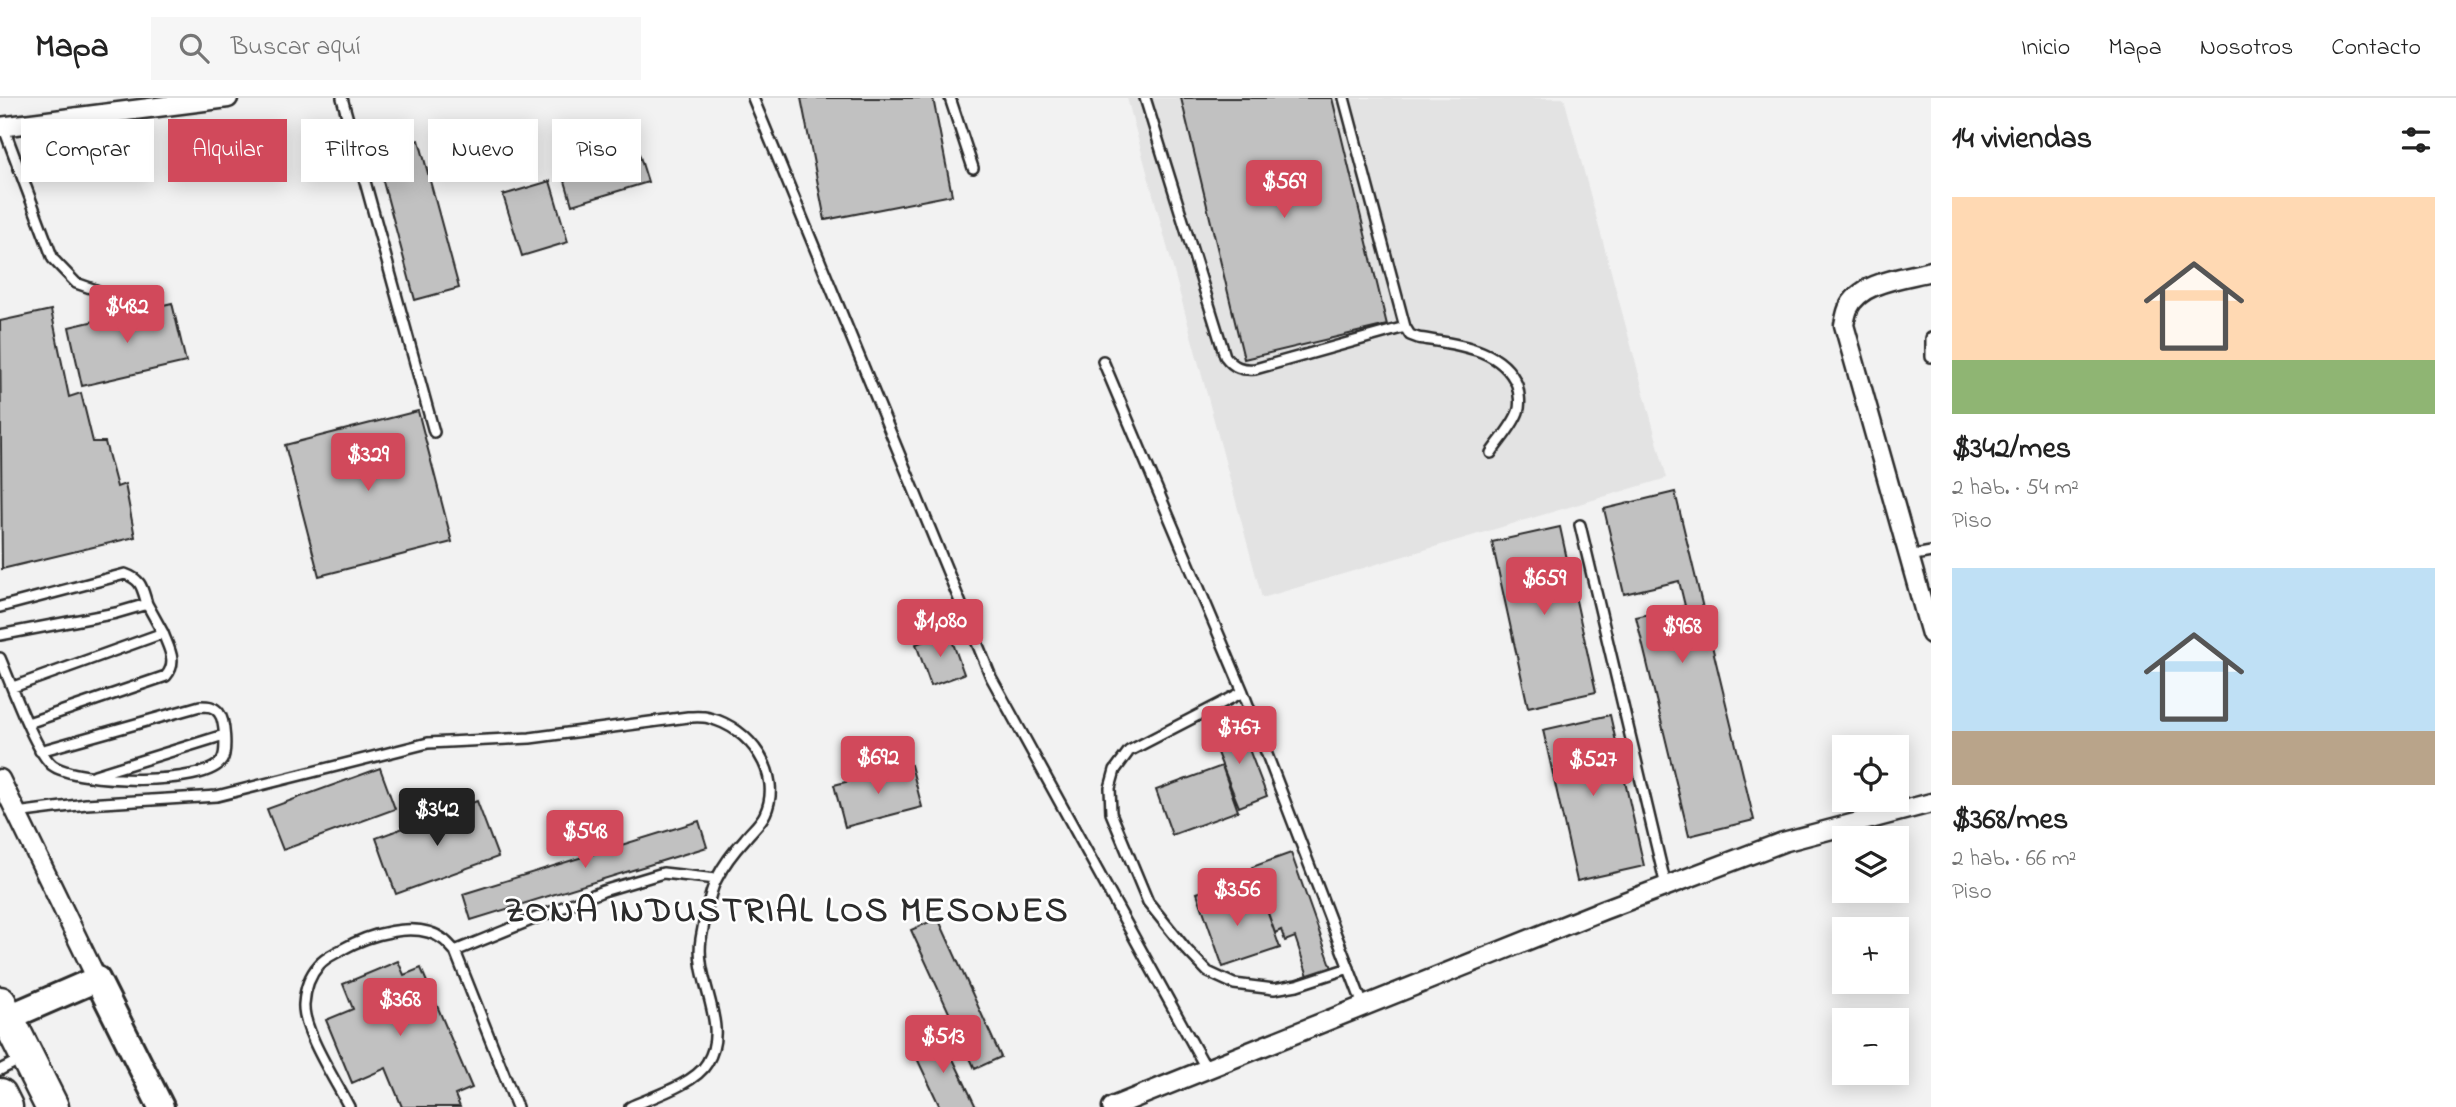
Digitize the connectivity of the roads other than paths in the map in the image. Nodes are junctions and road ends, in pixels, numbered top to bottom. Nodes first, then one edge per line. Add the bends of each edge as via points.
1 (342, 98) edge
2 (753, 98) edge
3 (950, 98) edge
4 (1146, 98) edge
5 (1344, 98) edge
6 (218, 99) edge
7 (2, 126) edge
8 (974, 168) dead end
9 (1931, 271) edge
10 (96, 290) dead end
11 (1405, 327) junction
12 (1931, 338) edge
13 (1931, 357) edge
14 (1103, 361) dead end
15 (434, 432) dead end
16 (1491, 453) dead end
17 (1580, 525) dead end
18 (1931, 552) edge
19 (1909, 556) junction
20 (147, 604) junction
21 (0, 607) edge
22 (163, 633) junction
23 (1931, 634) edge
24 (0, 635) edge
25 (0, 659) edge
26 (13, 687) junction
27 (1243, 692) junction
28 (28, 723) junction
29 (224, 735) junction
30 (40, 751) junction
31 (90, 776) junction
32 (0, 779) edge
33 (1931, 803) edge
34 (16, 813) junction
35 (716, 879) junction
36 (1666, 886) junction
37 (455, 951) junction
38 (1349, 968) junction
39 (97, 979) junction
40 (1363, 1005) junction
41 (2, 1014) edge
42 (13, 1063) edge
43 (1207, 1070) junction
44 (0, 1095) edge
45 (6, 1107) edge
46 (52, 1107) edge
47 (161, 1107) edge
48 (349, 1107) edge
49 (517, 1107) edge
50 (630, 1107) edge
51 (1112, 1107) edge

1 - 15 lane
2 - 43 lane via 991,677
3 - 8 lane
4 - 11 lane via 1230,362 1255,369
5 - 11 lane
6 - 7 street
7 - 10 lane via 54,259 76,283
9 - 19 street via 1862,293 1848,308 1844,325
11 - 16 lane via 1410,335 1479,351 1507,367 1519,391 1519,411
12 - 13 lane
14 - 27 lane
17 - 36 lane
18 - 19 lane
19 - 23 street
20 - 21 lane via 140,583 125,574
20 - 22 lane
20 - 24 lane
22 - 26 lane
22 - 28 lane via 173,660 166,676
25 - 26 lane
26 - 28 lane
27 - 38 lane
27 - 38 lane via 1129,751 1115,770 1111,813 1148,902 1208,972 1234,984 1274,989
28 - 30 lane
29 - 30 lane via 218,711 200,706
29 - 31 lane
29 - 31 lane via 224,756 208,771 159,780
30 - 31 lane via 52,765 69,774
32 - 34 street
33 - 36 street via 1783,842
34 - 35 lane via 217,796 428,743 530,738 708,717 727,724 751,744 766,763 771,781 764,817
34 - 39 street
35 - 37 lane via 663,873 603,891
35 - 50 lane via 701,942 702,974 717,1041 707,1065 691,1079
36 - 40 street
37 - 48 lane via 442,938 402,930 377,934 320,963 307,983 303,1008 310,1034
37 - 49 lane
38 - 40 lane
39 - 41 street
39 - 47 street
40 - 43 street
41 - 42 highway
42 - 46 highway
43 - 51 street
44 - 45 highway

